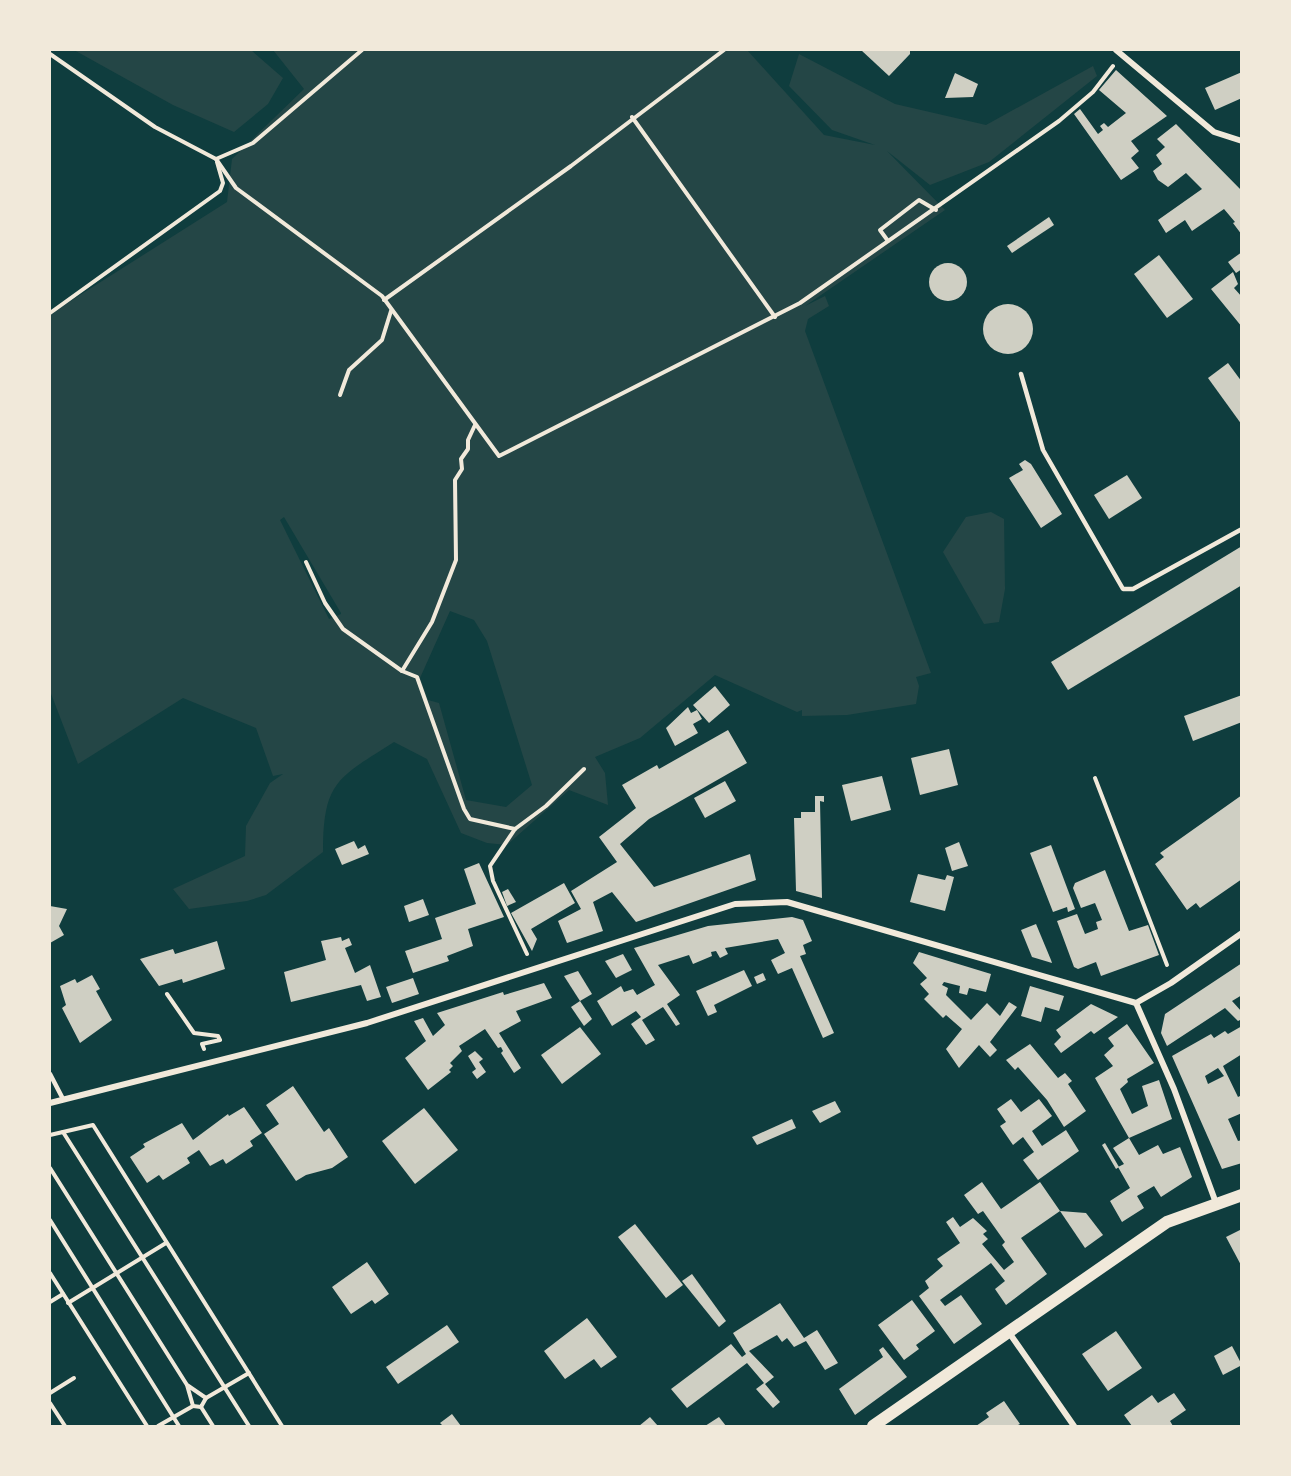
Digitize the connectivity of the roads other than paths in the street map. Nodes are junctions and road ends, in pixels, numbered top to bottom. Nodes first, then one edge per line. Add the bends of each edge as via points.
1 (1119, 52) edge
2 (1242, 141) edge
3 (1021, 374) dead end
4 (1242, 529) edge
5 (1242, 933) edge
6 (1136, 1004) junction
7 (50, 1074) edge
8 (63, 1099) junction
9 (50, 1103) edge
10 (1242, 1195) edge
11 (1216, 1203) junction
12 (1007, 1331) junction
13 (873, 1426) edge
14 (1074, 1426) edge

1 - 2 street via 1214,132
3 - 4 lane via 1043,450 1123,589 1133,589
5 - 6 street
6 - 8 street via 787,902 735,904 368,1023
6 - 11 street via 1174,1089
7 - 8 lane
8 - 9 street
10 - 11 main road
11 - 12 main road via 1167,1222
12 - 13 main road
12 - 14 street

